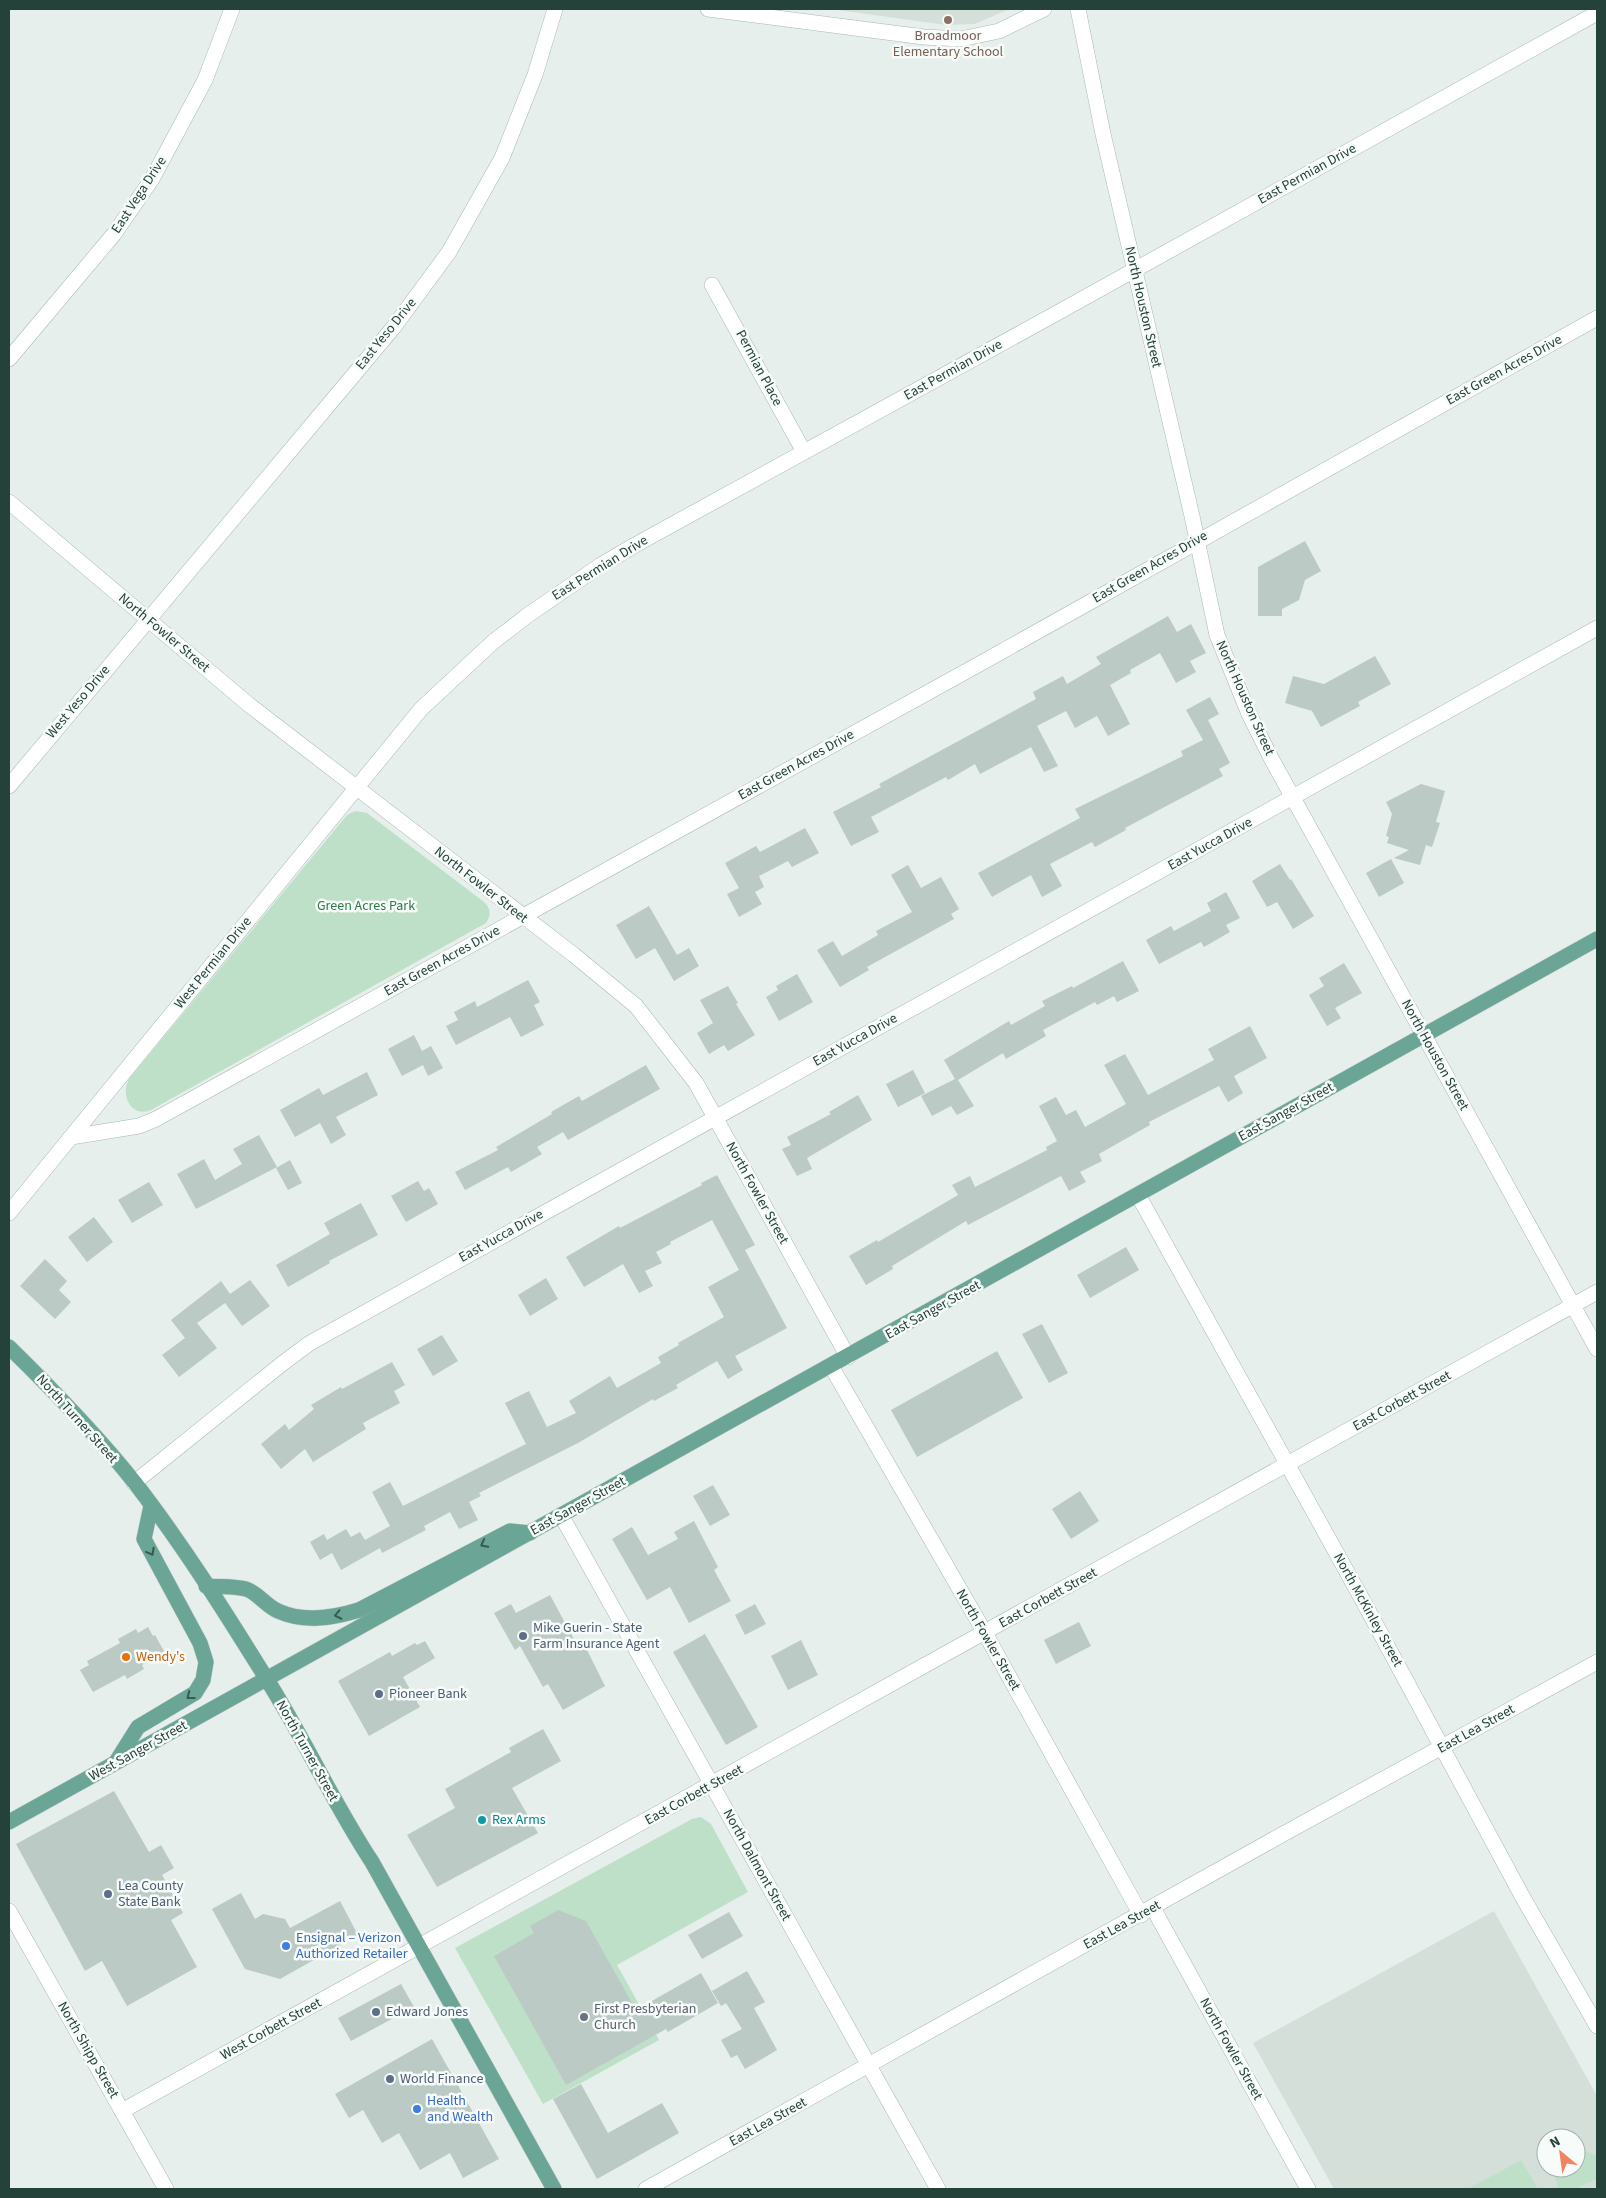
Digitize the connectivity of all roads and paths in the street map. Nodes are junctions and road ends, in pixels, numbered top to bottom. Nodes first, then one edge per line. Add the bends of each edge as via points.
1 (232, 9) edge
2 (556, 9) edge
3 (708, 9) edge
4 (1044, 9) edge
5 (1078, 9) edge
6 (1597, 13) edge
7 (1134, 270) junction
8 (712, 284) dead end
9 (1597, 318) edge
10 (9, 359) edge
11 (804, 452) junction
12 (9, 502) edge
13 (1197, 540) junction
14 (148, 618) junction
15 (1597, 628) edge
16 (9, 786) edge
17 (355, 788) junction
18 (1293, 797) junction
19 (522, 917) junction
20 (1597, 939) edge
21 (1424, 1036) junction
22 (715, 1117) junction
23 (71, 1138) junction
24 (1138, 1195) junction
25 (9, 1213) edge
26 (1597, 1292) edge
27 (1573, 1305) junction
28 (9, 1347) edge
29 (1597, 1349) edge
30 (848, 1357) junction
31 (831, 1366) junction
32 (1288, 1465) junction
33 (134, 1483) junction
34 (152, 1506) junction
35 (561, 1515) junction
36 (530, 1533) junction
37 (206, 1586) junction
38 (984, 1633) junction
39 (1597, 1662) edge
40 (267, 1679) junction
41 (1442, 1748) junction
42 (114, 1764) junction
43 (712, 1784) junction
44 (9, 1822) edge
45 (9, 1911) edge
46 (1147, 1912) junction
47 (419, 1946) junction
48 (1597, 2026) edge
49 (869, 2066) junction
50 (122, 2111) junction
51 (166, 2189) edge
52 (554, 2189) edge
53 (646, 2189) edge
54 (938, 2189) edge
55 (1308, 2189) edge

1 - 10 street, East Vega Drive via 205,80 152,179 114,234
2 - 14 street, East Yeso Drive via 535,75 502,158 449,252 393,328
3 - 4 street via 961,40 999,31
5 - 7 street, North Houston Street
6 - 7 street, East Permian Drive
7 - 11 street, East Permian Drive
7 - 13 street, North Houston Street
8 - 11 street, Permian Place
9 - 13 street, East Green Acres Drive
11 - 17 street, East Permian Drive via 626,550 528,614 421,709
12 - 14 street, North Fowler Street
13 - 18 street, North Houston Street via 1217,635 1232,676
13 - 19 street, East Green Acres Drive
14 - 16 street, West Yeso Drive
14 - 17 street, North Fowler Street via 248,704
15 - 18 street, East Yucca Drive
17 - 19 street, North Fowler Street
17 - 23 street, West Permian Drive
18 - 21 street, North Houston Street
18 - 22 street, East Yucca Drive
19 - 22 street, North Fowler Street via 636,1006 696,1082
19 - 23 street, East Green Acres Drive via 156,1119 139,1126
20 - 21 main road, East Sanger Street
21 - 24 main road, East Sanger Street
21 - 27 street, North Houston Street
22 - 30 street, North Fowler Street
22 - 33 street, East Yucca Drive via 310,1343
23 - 25 street
24 - 30 main road, East Sanger Street
24 - 32 street, North McKinley Street
26 - 27 street, East Corbett Street
27 - 29 street, North Houston Street
27 - 32 street, East Corbett Street
28 - 33 main road, North Turner Street via 82,1421
30 - 31 main road, East Sanger Street
31 - 35 main road, East Sanger Street
31 - 38 street, North Fowler Street
32 - 38 street, East Corbett Street
32 - 41 street, North McKinley Street
33 - 34 main road, North Turner Street
34 - 37 main road, North Turner Street
34 -> 42 main road via 144,1539 200,1643 206,1662 203,1680 195,1693 138,1727
35 - 36 main road, East Sanger Street
35 - 43 street, North Dalmont Street
36 -> 37 main road via 510,1531 358,1610 339,1616 300,1617 278,1611 246,1589
36 - 40 main road, East Sanger Street
37 - 40 main road, North Turner Street
38 - 43 street, East Corbett Street
38 - 46 street, North Fowler Street
39 - 41 street, East Lea Street
40 - 42 main road, West Sanger Street
40 - 47 main road, North Turner Street
41 - 46 street, East Lea Street
41 - 48 street, North McKinley Street
42 - 44 main road, West Sanger Street
43 - 47 street, East Corbett Street
43 - 49 street, North Dalmont Street
45 - 50 street, North Shipp Street
46 - 49 street, East Lea Street
46 - 55 street, North Fowler Street
47 - 50 street, West Corbett Street
47 - 52 main road, North Turner Street
49 - 53 street, East Lea Street
49 - 54 street, North Dalmont Street
50 - 51 street, North Shipp Street

